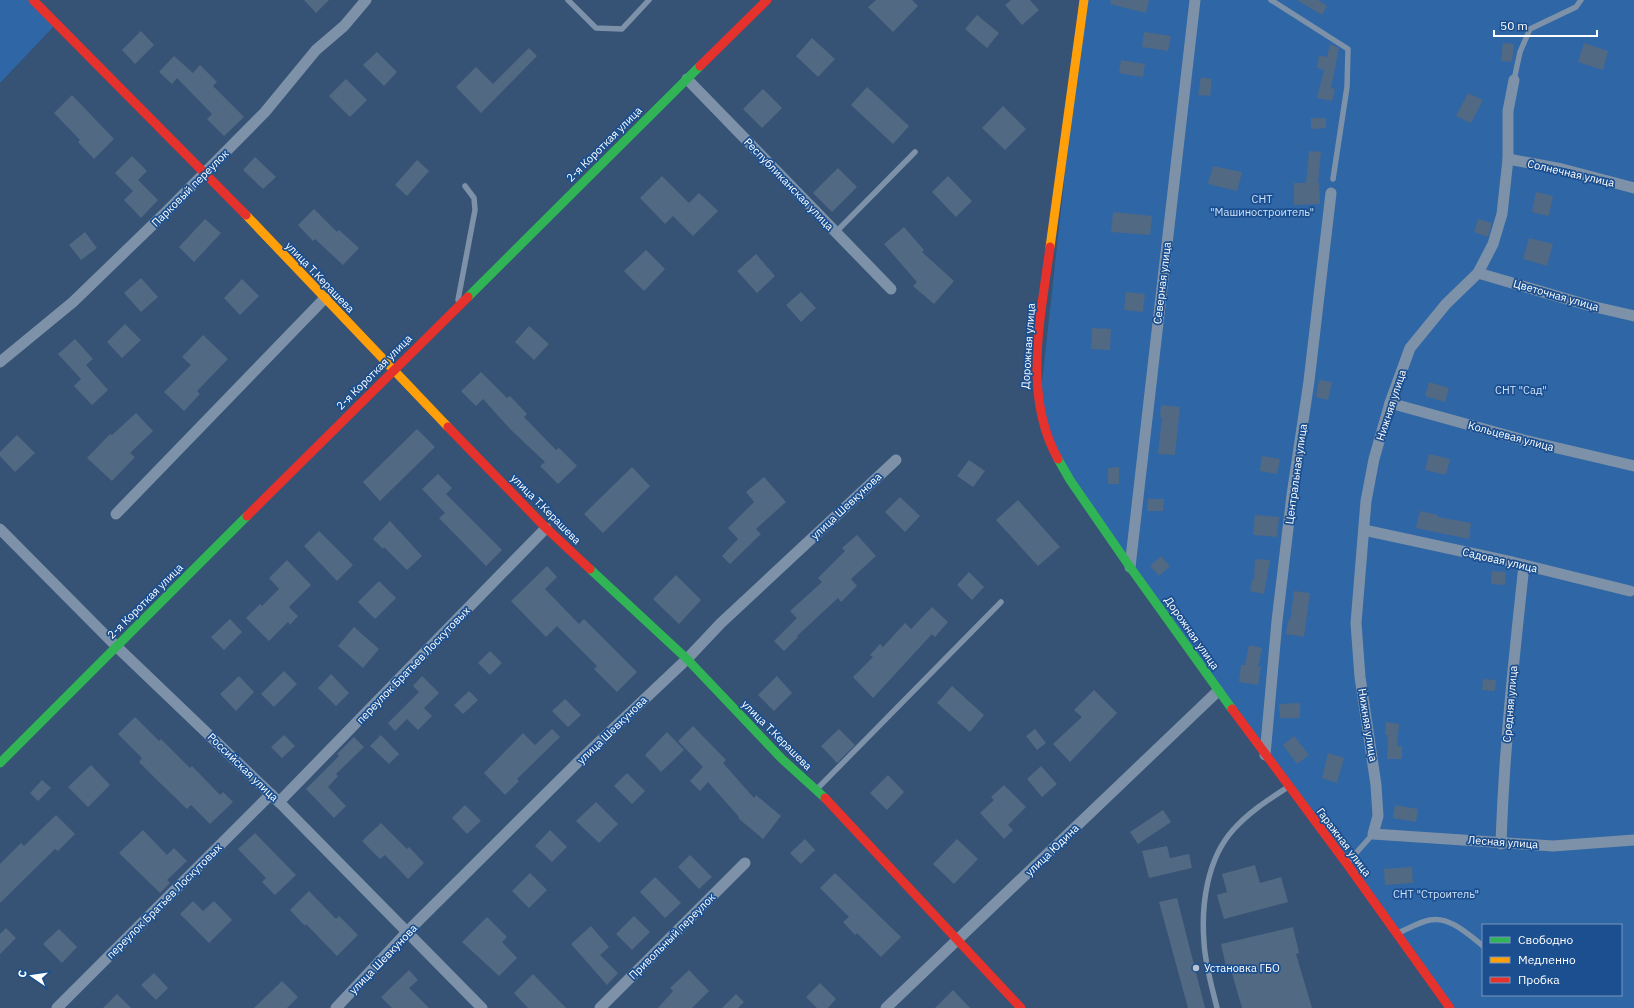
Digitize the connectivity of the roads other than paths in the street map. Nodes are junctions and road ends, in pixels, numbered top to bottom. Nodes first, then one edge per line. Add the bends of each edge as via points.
1 (33, 0) edge
2 (366, 0) edge
3 (568, 0) edge
4 (649, 0) edge
5 (767, 0) edge
6 (1084, 0) edge
7 (1195, 0) edge
8 (1271, 0) edge
9 (1581, 0) edge
10 (687, 79) junction
11 (1514, 80) joint
12 (915, 152) dead end
13 (1508, 159) junction
14 (205, 173) junction
15 (1333, 179) dead end
16 (465, 186) dead end
17 (1634, 188) edge
18 (1331, 193) dead end
19 (836, 232) junction
20 (1478, 273) junction
21 (891, 289) dead end
22 (325, 298) junction
23 (457, 306) junction
24 (1634, 316) edge
25 (0, 362) edge
26 (393, 370) junction
27 (1390, 403) junction
28 (896, 460) dead end
29 (1634, 466) edge
30 (116, 514) dead end
31 (546, 528) junction
32 (0, 529) edge
33 (1364, 530) junction
34 (1524, 565) junction
35 (1130, 567) junction
36 (1632, 592) edge
37 (1001, 602) dead end
38 (116, 646) junction
39 (687, 659) junction
40 (1218, 691) junction
41 (1265, 756) junction
42 (0, 763) edge
43 (1288, 787) junction
44 (817, 790) junction
45 (275, 798) junction
46 (1373, 834) junction
47 (1634, 840) edge
48 (1501, 844) junction
49 (745, 863) dead end
50 (1347, 864) junction
51 (408, 932) junction
52 (1395, 934) junction
53 (958, 941) junction
54 (1482, 945) edge
55 (57, 1008) edge
56 (336, 1008) edge
57 (482, 1008) edge
58 (600, 1008) edge
59 (886, 1008) edge
60 (1021, 1008) edge
61 (1217, 1008) edge
62 (1450, 1008) edge

1 - 14 street, улица Т.Керашева
2 - 14 street, Парковый переулок via 344,26 316,50 265,112
3 - 4 lane via 596,28 622,29
5 - 10 street, 2-я Короткая улица
6 - 35 street, Дорожная улица via 1043,300 1037,361 1037,395 1044,428 1054,452 1070,480
7 - 35 street, Северная улица
8 - 15 lane via 1348,49 1347,87
9 - 11 lane, Нижняя улица via 1576,7 1530,28 1520,52
10 - 19 street, Республиканская улица
10 - 23 street, 2-я Короткая улица
11 - 13 street, Нижняя улица via 1508,110
12 - 19 lane
13 - 17 street, Солнечная улица via 1562,169
13 - 20 street, Нижняя улица via 1502,214 1492,244
14 - 22 street, улица Т.Керашева
14 - 25 street, Парковый переулок via 73,302
16 - 23 lane via 474,198 475,210
18 - 41 street, Центральная улица via 1277,621
19 - 21 street, Республиканская улица
20 - 24 street, Цветочная улица
20 - 27 street, Нижняя улица via 1446,304 1410,348
22 - 26 street, улица Т.Керашева
22 - 30 street
23 - 26 street, 2-я Короткая улица
26 - 31 street, улица Т.Керашева
26 - 38 street, 2-я Короткая улица
27 - 29 street, Кольцевая улица via 1524,440
27 - 33 street, Нижняя улица via 1374,459 1366,501
28 - 39 street, улица Шевкунова
31 - 39 street, улица Т.Керашева
31 - 45 street, переулок Братьев Лоскутовых
32 - 38 street, Российская улица
33 - 34 street, Садовая улица
33 - 46 street, Нижняя улица via 1356,624 1360,677 1376,785 1378,816
34 - 36 street, Садовая улица
34 - 48 street, Средняя улица via 1508,711
35 - 40 street, Дорожная улица
37 - 44 lane
38 - 42 street, 2-я Короткая улица
38 - 45 street, Российская улица
39 - 44 street, улица Т.Керашева via 782,759
39 - 51 street, улица Шевкунова
40 - 41 street, Гаражная улица
40 - 53 street, улица Юдина
41 - 43 street, Гаражная улица
43 - 50 street, Гаражная улица
43 - 61 lane via 1256,808 1232,831 1213,863 1205,898 1204,943
44 - 53 street, улица Т.Керашева
45 - 51 street, Российская улица
45 - 55 street, переулок Братьев Лоскутовых
46 - 48 street, Лесная улица
46 - 50 lane, Нижняя улица
47 - 48 street, Лесная улица via 1553,846
49 - 58 street, Привольный переулок
50 - 52 street, Гаражная улица
51 - 56 street, улица Шевкунова
51 - 57 street, Российская улица
52 - 54 lane via 1431,920 1446,922 1463,930
52 - 62 street, Гаражная улица
53 - 59 street, улица Юдина
53 - 60 street, улица Т.Керашева

